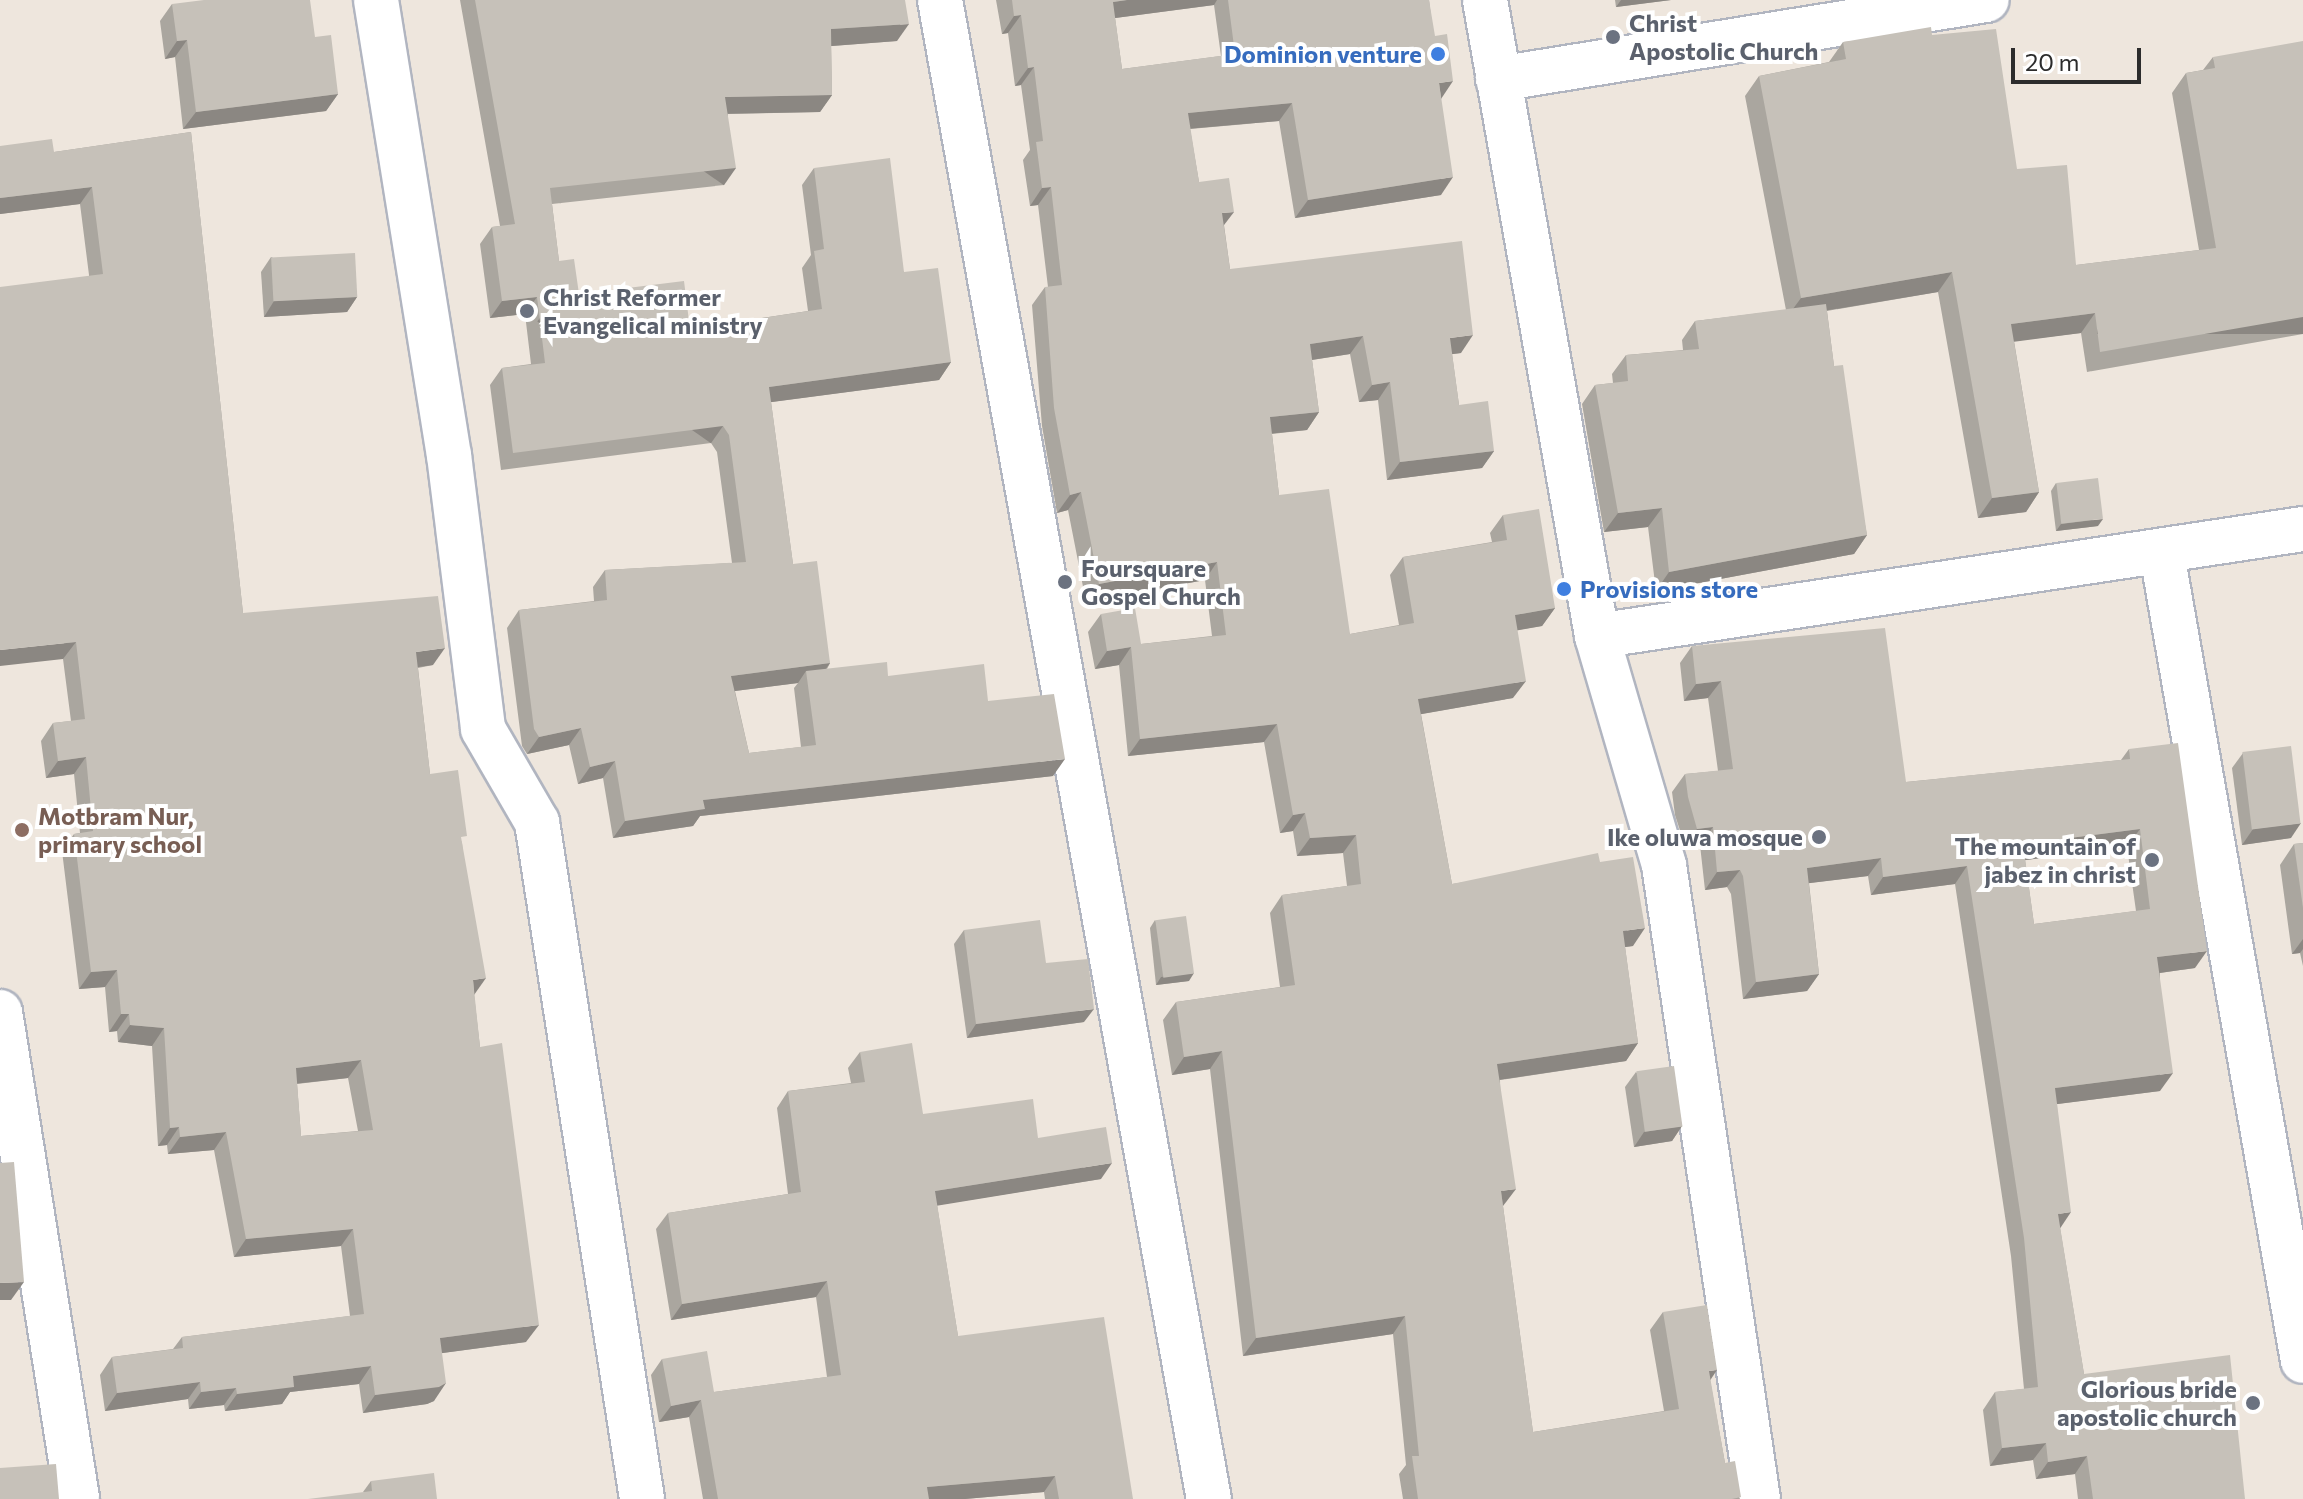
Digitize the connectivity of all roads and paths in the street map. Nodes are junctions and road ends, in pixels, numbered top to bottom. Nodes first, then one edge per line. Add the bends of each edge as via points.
1 (376, 0) edge
2 (940, 0) edge
3 (1485, 0) edge
4 (1987, 0) edge
5 (1498, 79) junction
6 (2303, 529) edge
7 (2162, 554) junction
8 (1597, 636) junction
9 (0, 1012) edge
10 (2303, 1361) edge
11 (77, 1499) edge
12 (642, 1499) edge
13 (1209, 1499) edge
14 (1758, 1499) edge

1 - 12 street via 449,455 483,729 537,822
2 - 13 street
3 - 5 street
4 - 5 street
5 - 8 street
6 - 7 street
7 - 8 street
7 - 10 street
8 - 14 street via 1664,865
9 - 11 street

